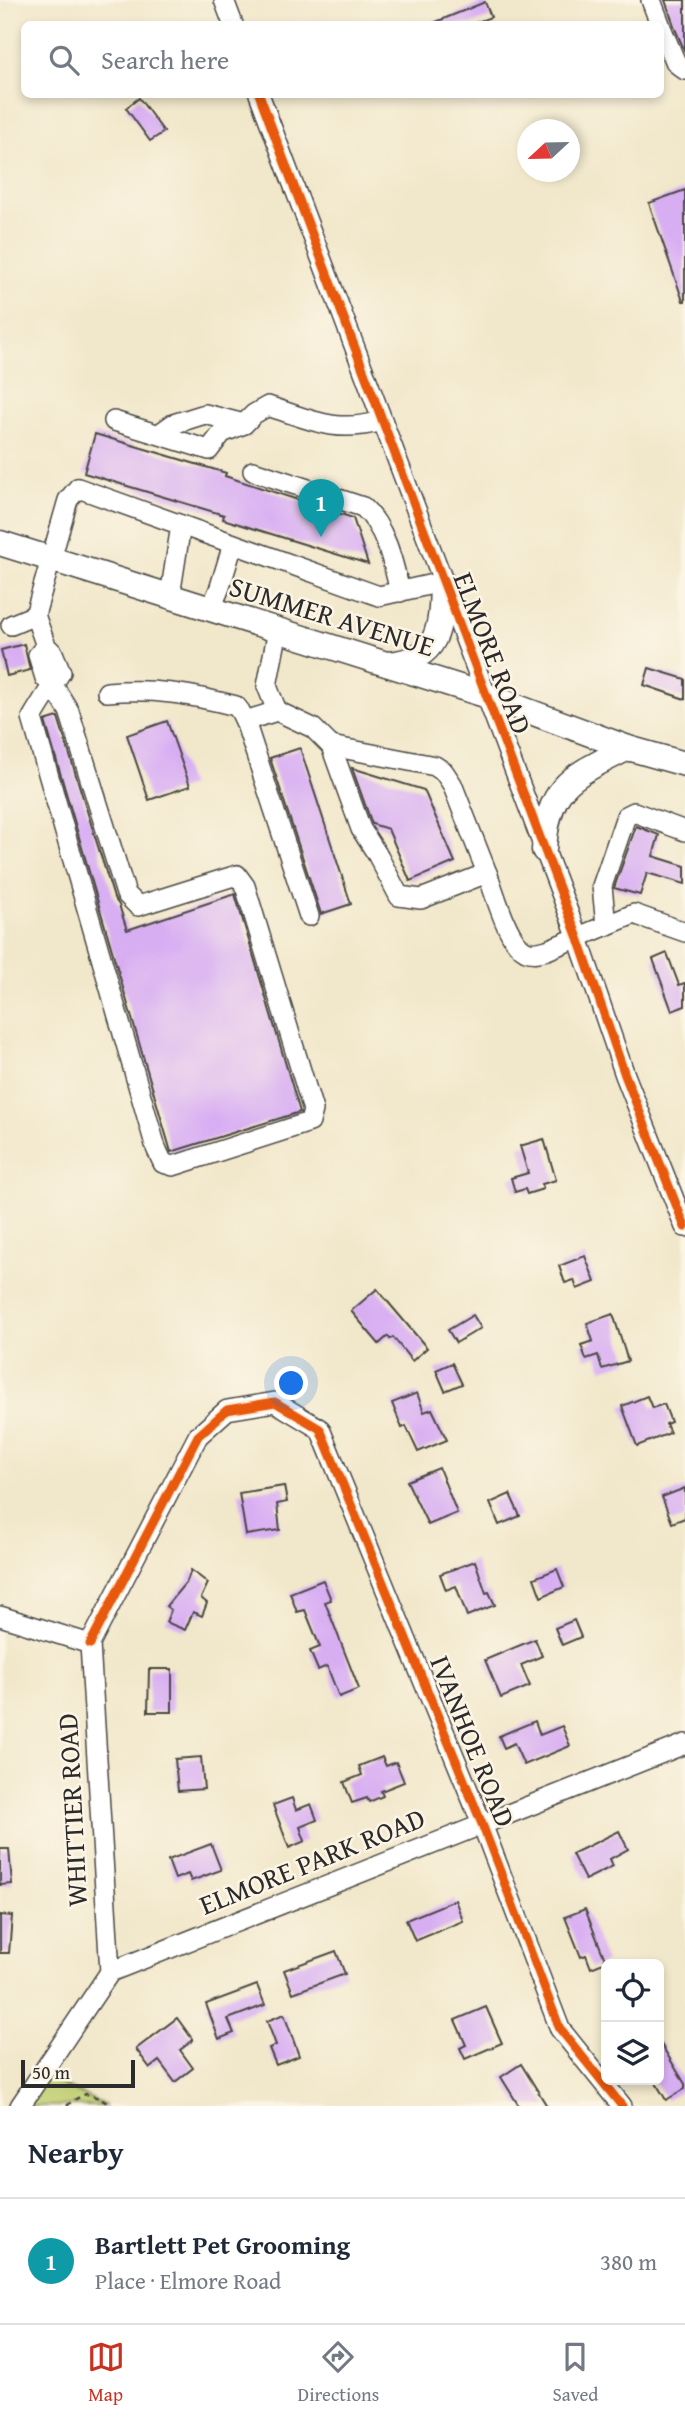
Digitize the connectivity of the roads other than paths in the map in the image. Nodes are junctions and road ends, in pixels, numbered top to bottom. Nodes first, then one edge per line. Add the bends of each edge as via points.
1 (224, 0) edge
2 (651, 0) edge
3 (232, 21) edge
4 (659, 21) edge
5 (664, 34) edge
6 (685, 70) edge
7 (260, 98) edge
8 (114, 421) dead end
9 (382, 422) junction
10 (244, 424) junction
11 (159, 435) junction
12 (253, 471) dead end
13 (181, 525) junction
14 (0, 543) edge
15 (233, 544) junction
16 (52, 559) junction
17 (442, 582) junction
18 (400, 593) junction
19 (170, 596) junction
20 (211, 609) junction
21 (35, 615) junction
22 (11, 625) dead end
23 (278, 630) junction
24 (386, 664) junction
25 (53, 685) junction
26 (107, 692) dead end
27 (485, 695) junction
28 (277, 710) junction
29 (245, 721) junction
30 (331, 746) junction
31 (628, 748) junction
32 (685, 764) edge
33 (685, 831) edge
34 (544, 850) junction
35 (487, 873) junction
36 (309, 916) dead end
37 (606, 926) junction
38 (685, 932) edge
39 (578, 937) junction
40 (685, 1227) edge
41 (0, 1616) edge
42 (90, 1644) junction
43 (685, 1744) edge
44 (482, 1824) junction
45 (110, 1972) junction
46 (20, 2106) edge
47 (622, 2106) edge

1 - 3 street
2 - 4 street
5 - 6 street via 676,63
7 - 9 street, ELMORE ROAD
8 - 11 street
9 - 10 street via 359,428 329,426 268,406
9 - 17 street, ELMORE ROAD
10 - 11 street via 205,414 173,424
10 - 11 street via 222,433 209,450
12 - 18 street via 363,506 388,547
13 - 15 street
13 - 16 street via 78,488 68,500
13 - 19 street
14 - 16 main road, SUMMER AVENUE
15 - 18 street via 379,596
15 - 20 street
16 - 19 main road, SUMMER AVENUE
16 - 21 street
17 - 18 street
17 - 24 main road via 436,638 412,658
17 - 27 street, ELMORE ROAD
19 - 20 main road, SUMMER AVENUE
20 - 23 main road, SUMMER AVENUE
21 - 22 street
21 - 25 street via 61,672
23 - 24 main road, SUMMER AVENUE
23 - 28 street via 267,686
24 - 27 main road, SUMMER AVENUE
25 - 25 street via 69,711 127,894 138,906 237,875 244,886 313,1110 310,1122 173,1166 163,1163 32,718
26 - 29 street via 187,693 236,706
27 - 31 main road, SUMMER AVENUE
27 - 34 street, ELMORE ROAD
28 - 29 street
28 - 30 street via 313,728
29 - 36 street
30 - 35 street via 435,766 444,772
30 - 35 street via 361,829 399,897 421,899
31 - 32 main road, SUMMER AVENUE
31 - 34 main road via 584,770 564,786 550,809
33 - 37 street via 635,813 626,816 603,886
34 - 39 street, ELMORE ROAD
35 - 39 street via 513,939 523,950 547,950
37 - 38 street via 634,914
37 - 39 street
39 - 40 street, ELMORE ROAD via 625,1075
41 - 42 street
42 - 44 street, IVANHOE ROAD via 198,1436 227,1410 275,1402 320,1429
42 - 45 street, WHITTIER ROAD
43 - 44 street, ELMORE PARK ROAD
44 - 45 street, ELMORE PARK ROAD
44 - 47 street, IVANHOE ROAD via 560,2028
45 - 46 street

